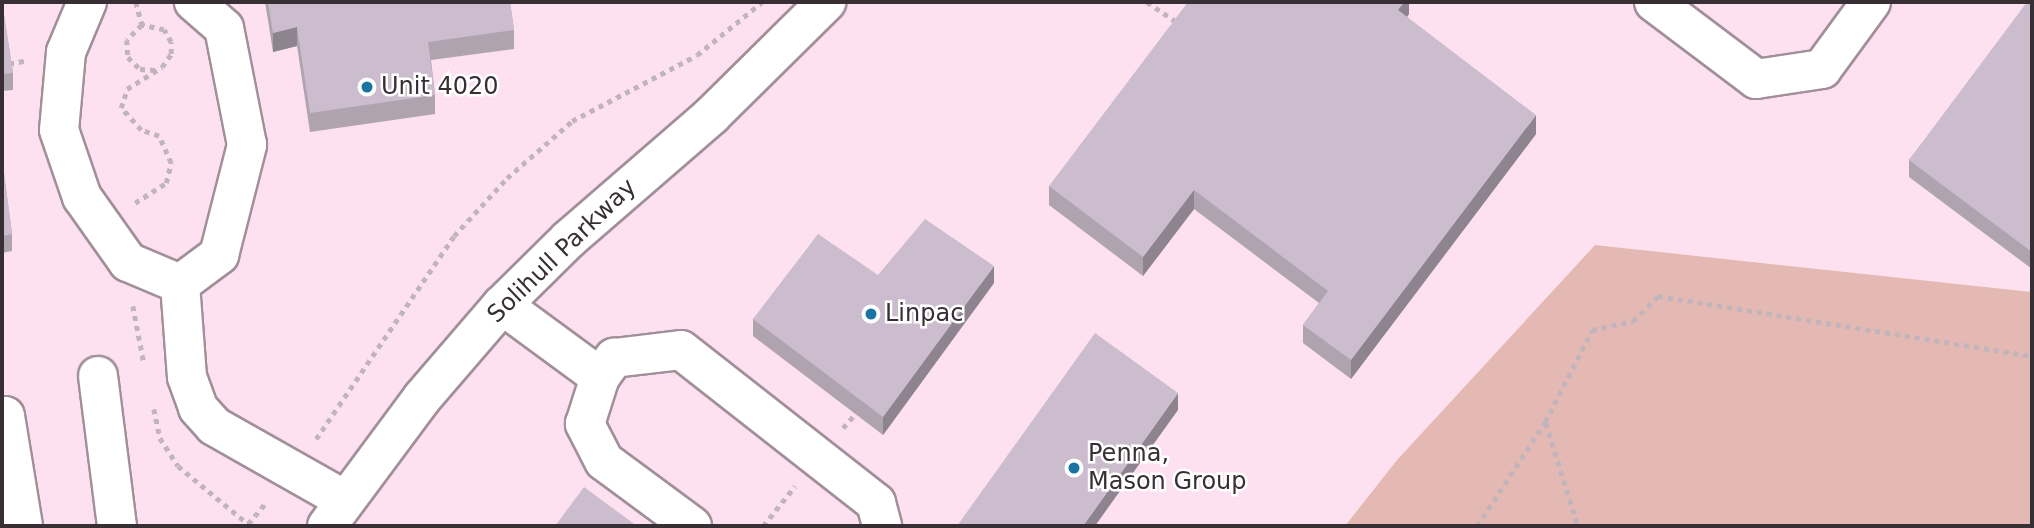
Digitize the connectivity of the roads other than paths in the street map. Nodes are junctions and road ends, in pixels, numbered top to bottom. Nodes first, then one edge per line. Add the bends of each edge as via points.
1 (87, 2) edge
2 (194, 2) edge
3 (826, 2) edge
4 (1654, 2) edge
5 (1871, 2) edge
6 (180, 284) junction
7 (502, 305) junction
8 (98, 376) dead end
9 (600, 377) junction
10 (2, 417) edge
11 (335, 512) edge
12 (23, 526) edge
13 (117, 526) edge
14 (692, 526) edge
15 (882, 526) edge

1 - 6 street via 66,52 59,130 82,197 128,262
2 - 6 street via 224,28 247,145 219,255
3 - 7 street, Solihull Parkway via 712,115 569,239
4 - 5 street via 1756,79 1822,69
6 - 11 street via 187,377 198,408 214,426 293,470
7 - 9 street
7 - 11 street, Solihull Parkway
8 - 13 street
9 - 14 street via 584,424 604,461
9 - 15 street via 614,358 681,351 876,503
10 - 12 street

